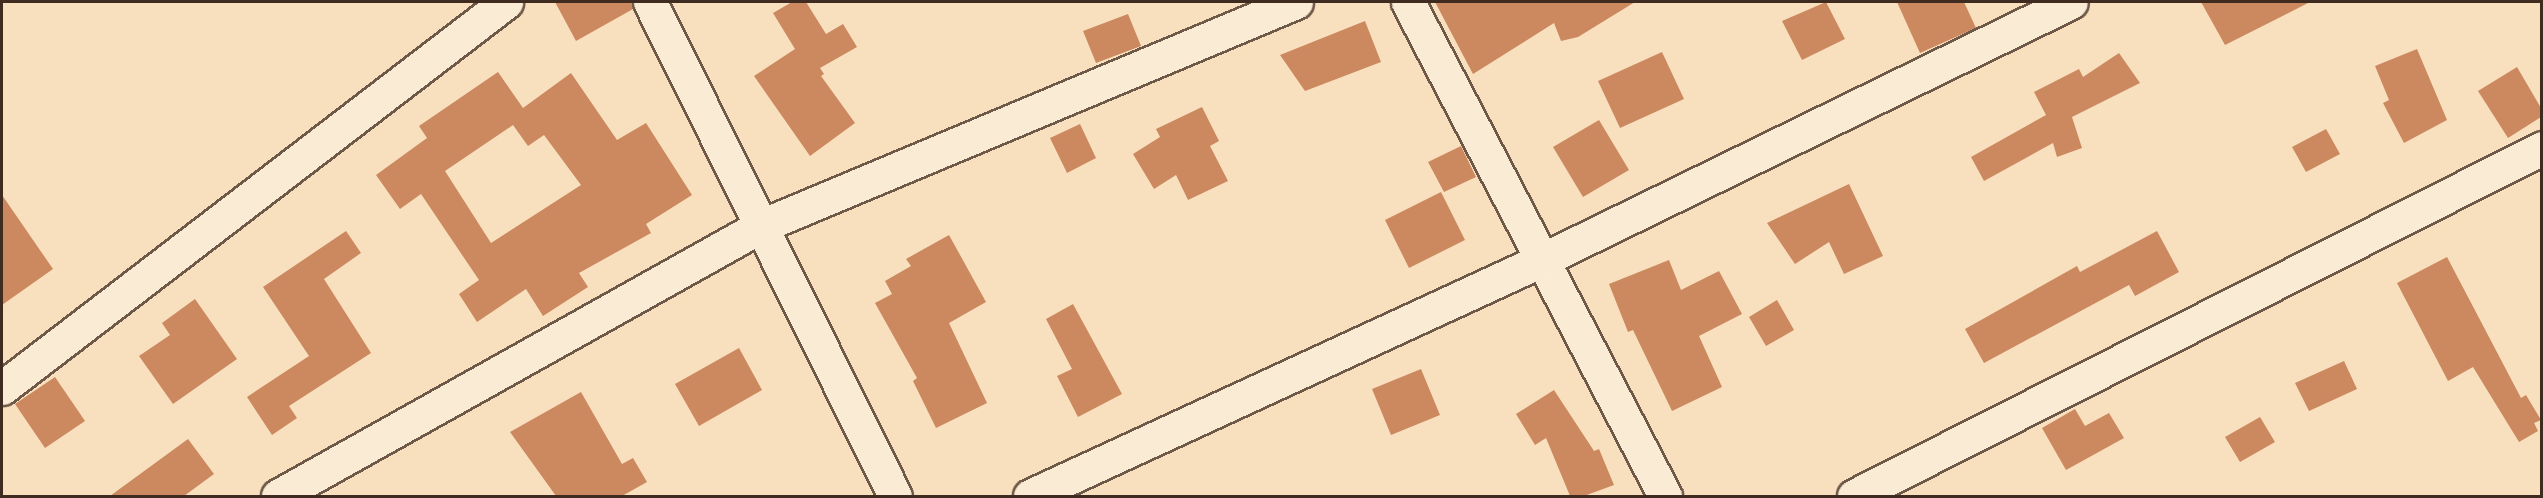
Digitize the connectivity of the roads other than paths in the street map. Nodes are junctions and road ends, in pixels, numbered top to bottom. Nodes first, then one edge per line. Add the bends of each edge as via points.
1 (506, 2) edge
2 (650, 2) edge
3 (1296, 2) edge
4 (1408, 2) edge
5 (2071, 2) edge
6 (2541, 148) edge
7 (761, 226) junction
8 (1545, 259) junction
9 (2, 388) edge
10 (278, 496) edge
11 (895, 496) edge
12 (1030, 496) edge
13 (1665, 496) edge
14 (1854, 496) edge

1 - 9 street
2 - 7 street
3 - 7 street
4 - 8 street
5 - 8 street
6 - 14 street
7 - 10 street
7 - 11 street
8 - 12 street
8 - 13 street

